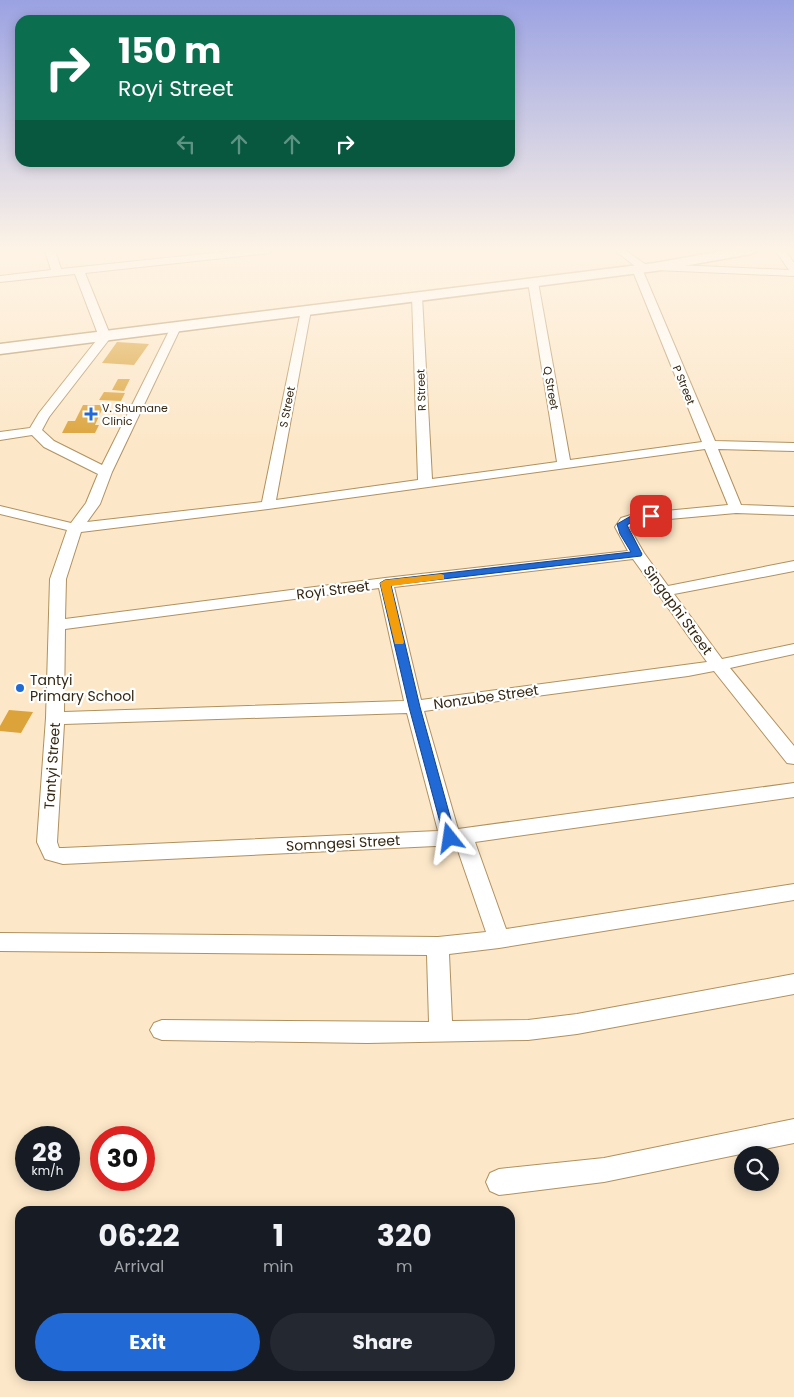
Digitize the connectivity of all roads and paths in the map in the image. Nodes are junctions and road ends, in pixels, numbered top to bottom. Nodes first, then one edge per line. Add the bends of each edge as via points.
1 (96, 315) edge
2 (266, 315) edge
3 (305, 315) edge
4 (418, 315) edge
5 (539, 315) edge
6 (661, 315) edge
7 (176, 327) junction
8 (105, 337) junction
9 (0, 349) edge
10 (35, 431) junction
11 (0, 436) edge
12 (708, 445) junction
13 (794, 447) edge
14 (564, 464) junction
15 (105, 472) junction
16 (425, 483) junction
17 (268, 505) junction
18 (736, 509) junction
19 (0, 510) edge
20 (794, 510) edge
21 (75, 528) junction
22 (637, 554) junction
23 (794, 566) edge
24 (385, 583) junction
25 (665, 591) junction
26 (58, 625) junction
27 (794, 649) edge
28 (719, 666) junction
29 (414, 707) junction
30 (55, 718) junction
31 (794, 758) edge
32 (794, 790) edge
33 (457, 837) junction
34 (47, 842) joint
35 (794, 892) edge
36 (499, 939) junction
37 (0, 942) edge
38 (438, 946) junction
39 (794, 984) edge
40 (162, 1030) dead end
41 (441, 1032) junction
42 (794, 1131) edge
43 (499, 1182) dead end

1 - 8 street
2 - 7 street
3 - 17 street, S Street
4 - 16 street, R Street
5 - 14 street, Q Street
6 - 12 street, P Street
7 - 8 street
7 - 15 street, Tantyi Street
8 - 9 street
8 - 10 street via 43,416
10 - 11 street
10 - 15 street via 50,444
12 - 13 street
12 - 14 street
12 - 18 street, P Street
14 - 16 street
15 - 21 street, Tantyi Street via 93,504
16 - 17 street
17 - 21 street
18 - 20 street, Singaphi Street
18 - 22 street, Singaphi Street via 626,521 622,527
19 - 21 street
21 - 26 street, Tantyi Street via 58,579
22 - 24 street, Royi Street
22 - 25 street, Singaphi Street
23 - 25 street
24 - 26 street, Royi Street
24 - 29 street
25 - 28 street, Singaphi Street
26 - 30 street, Tantyi Street
27 - 28 street, Nonzube Street
28 - 29 street, Nonzube Street
28 - 31 street, Singaphi Street
29 - 30 street, Nonzube Street
29 - 33 street
30 - 34 street, Tantyi Street
32 - 33 street, Somngesi Street
33 - 34 street, Somngesi Street via 63,856 52,854
33 - 36 street
35 - 36 street
36 - 38 street
37 - 38 street
38 - 41 street
39 - 41 street via 577,1024 528,1030
40 - 41 street
42 - 43 street via 604,1170

